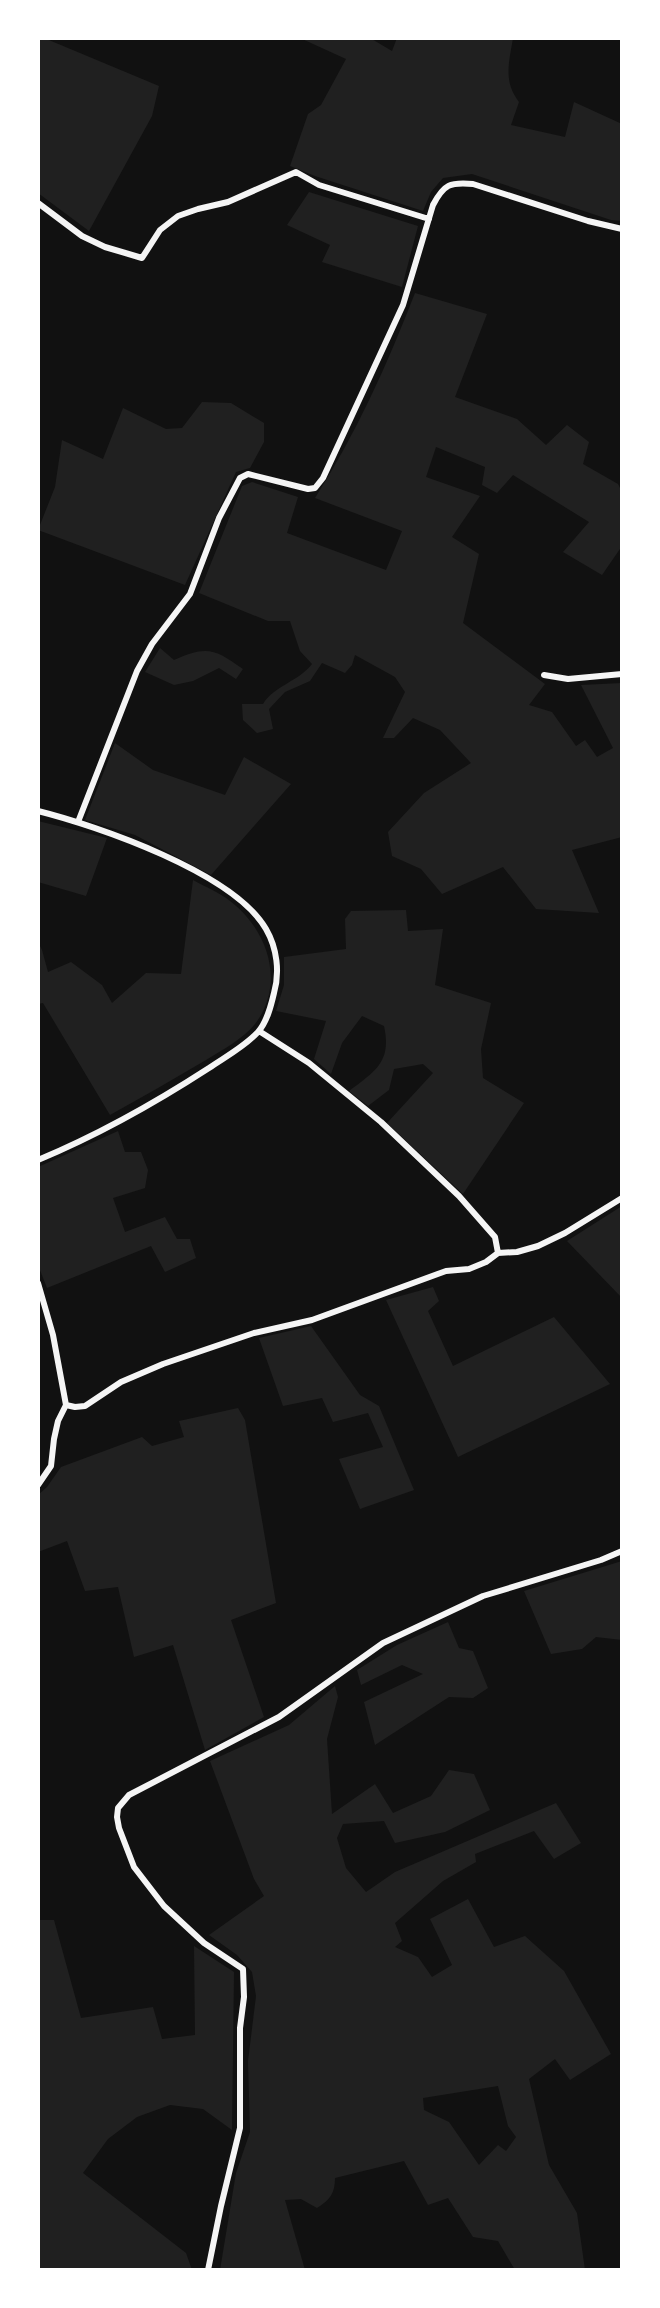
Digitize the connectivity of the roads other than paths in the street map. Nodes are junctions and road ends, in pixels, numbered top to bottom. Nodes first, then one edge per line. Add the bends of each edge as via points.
1 (38, 203) edge
2 (429, 219) junction
3 (622, 229) edge
4 (622, 674) edge
5 (544, 675) dead end
6 (38, 811) edge
7 (78, 822) junction
8 (259, 1031) junction
9 (38, 1160) edge
10 (622, 1198) edge
11 (498, 1253) junction
12 (38, 1283) edge
13 (66, 1405) junction
14 (38, 1485) edge
15 (622, 1551) edge
16 (208, 2270) edge

1 - 2 street via 82,236 142,258 160,230 178,216 228,202 296,172 319,185
2 - 3 street via 440,192 460,182
2 - 7 street via 403,305 323,478 308,489 248,474 240,478 190,594 137,671
4 - 5 street via 568,679
6 - 7 street
7 - 8 street via 182,864 222,887 265,927 275,950 277,982
8 - 9 street via 148,1106
8 - 11 street via 309,1063 381,1122 459,1196 495,1237
10 - 11 street via 538,1246
11 - 13 street via 469,1269 446,1271 312,1320 163,1364 121,1382 85,1406
12 - 13 street
13 - 14 street via 51,1466
15 - 16 street via 483,1596 383,1643 279,1717 120,1803 119,1828 134,1867 164,1906 243,1969 240,2128

